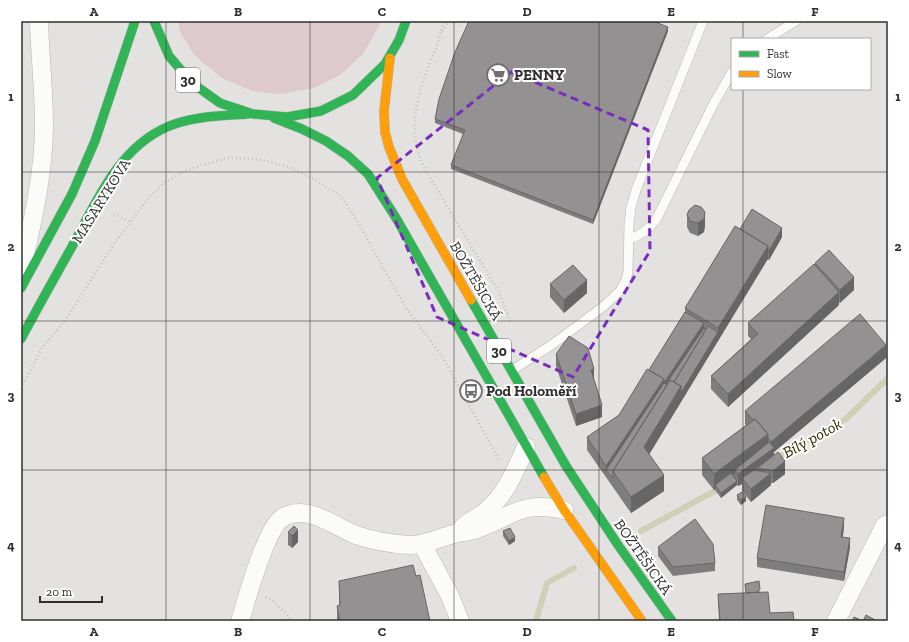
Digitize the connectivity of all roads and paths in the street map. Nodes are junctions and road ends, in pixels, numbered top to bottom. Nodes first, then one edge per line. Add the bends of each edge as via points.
1 (39, 21) edge
2 (134, 21) edge
3 (154, 21) edge
4 (406, 21) edge
5 (443, 21) edge
6 (449, 21) edge
7 (703, 21) edge
8 (796, 21) edge
9 (442, 32) junction
10 (769, 38) edge
11 (390, 58) junction
12 (731, 74) edge
13 (248, 114) junction
14 (274, 118) junction
15 (629, 239) junction
16 (21, 272) edge
17 (21, 288) edge
18 (512, 327) dead end
19 (21, 339) edge
20 (511, 371) junction
21 (21, 388) edge
22 (526, 447) junction
23 (499, 460) dead end
24 (564, 510) junction
25 (888, 524) edge
26 (454, 534) junction
27 (422, 544) junction
28 (249, 591) junction
29 (240, 621) edge
30 (293, 621) edge
31 (460, 621) edge
32 (642, 621) edge
33 (672, 621) edge
34 (836, 621) edge

1 - 16 street via 44,126 42,155 38,191
2 - 17 main road, MASARYKOVA via 95,141 72,194
3 - 13 main road, 30 via 163,45 187,80 221,104
4 - 11 main road, 30
5 - 9 path
6 - 9 path
7 - 15 lane via 636,190
8 - 10 lane
9 - 18 path via 417,102 416,145 426,171 499,292
11 - 14 main road, 30 via 370,81 342,102 320,112
11 - 20 main road, BOŽTĚŠICKÁ / 30 via 385,122 387,141 393,158 402,179
12 - 15 lane via 656,220 646,231
13 - 14 main road, 30
13 - 19 main road, MASARYKOVA via 191,120 167,128 145,140 110,180
14 - 22 main road, 30 via 326,141 368,174 400,225
15 - 20 lane via 626,280 614,298 553,344
20 - 33 main road, BOŽTĚŠICKÁ / 30 via 588,502
21 - 23 path via 42,348 67,318 113,245 150,197 165,182 202,165 229,158 257,158 286,166 312,178 340,196 356,219 404,305 442,356
22 - 24 main road, 30
22 - 26 street via 494,503
24 - 26 street via 538,506 523,509 477,529
24 - 32 main road, 30
25 - 34 street via 885,525
26 - 27 street
27 - 28 street via 400,544 372,539 308,513 291,514 278,522 269,535
27 - 31 street via 450,596
28 - 29 street
28 - 30 path via 272,600

